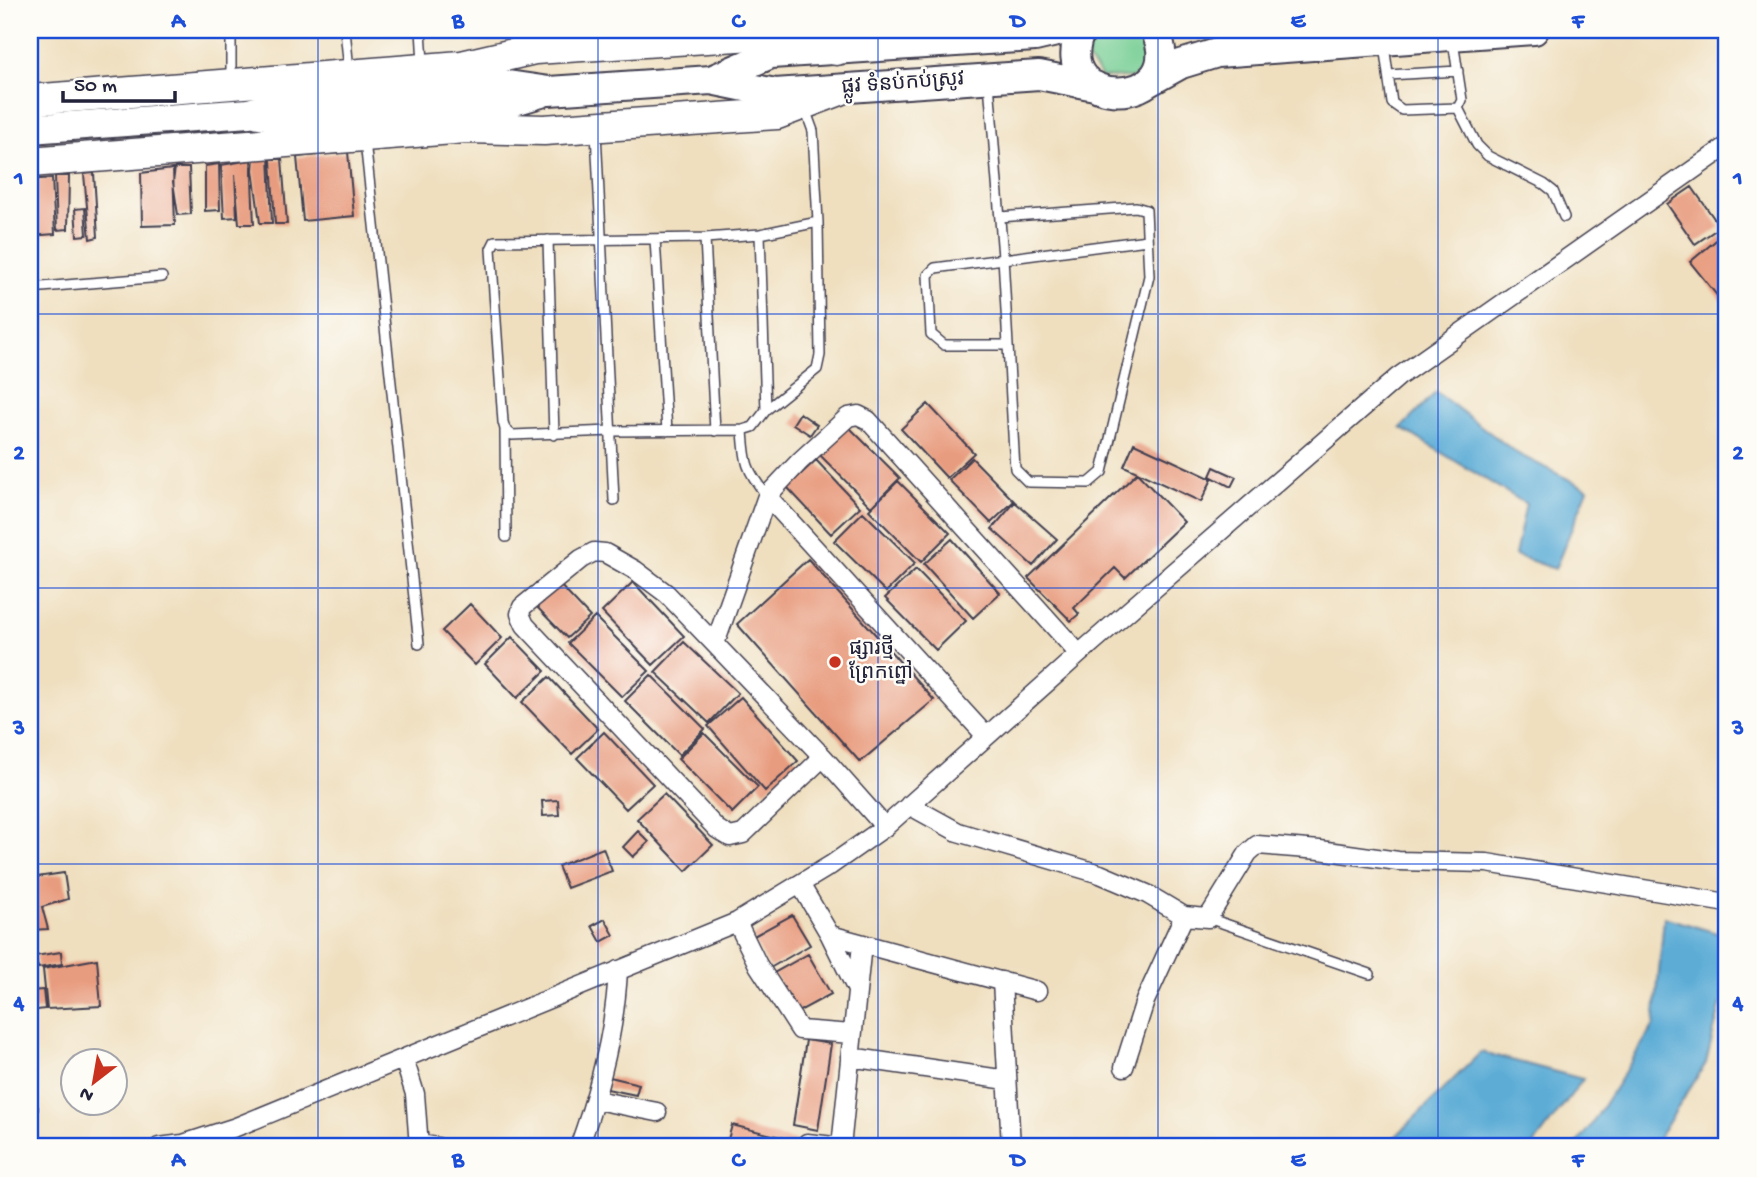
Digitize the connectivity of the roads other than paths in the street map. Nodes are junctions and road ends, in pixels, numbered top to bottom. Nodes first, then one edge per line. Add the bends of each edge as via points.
1 (231, 30) edge
2 (345, 30) edge
3 (421, 30) edge
4 (1065, 30) edge
5 (1081, 30) edge
6 (1155, 30) edge
7 (1534, 30) edge
8 (1452, 36) junction
9 (921, 37) edge
10 (1384, 40) junction
11 (836, 50) junction
12 (424, 69) junction
13 (1458, 71) junction
14 (349, 75) junction
15 (1388, 75) junction
16 (988, 79) junction
17 (711, 80) junction
18 (1145, 84) junction
19 (232, 85) junction
20 (1095, 86) junction
21 (840, 90) junction
22 (30, 100) edge
23 (803, 104) junction
24 (1458, 108) junction
25 (596, 127) junction
26 (36, 129) edge
27 (364, 136) junction
28 (1727, 146) edge
29 (30, 162) edge
30 (1000, 217) junction
31 (1564, 217) dead end
32 (818, 222) junction
33 (760, 234) junction
34 (600, 238) junction
35 (705, 238) junction
36 (655, 239) junction
37 (548, 240) junction
38 (1147, 240) junction
39 (1003, 257) junction
40 (162, 277) dead end
41 (30, 288) edge
42 (1008, 345) junction
43 (766, 410) junction
44 (505, 429) junction
45 (715, 430) junction
46 (743, 430) junction
47 (611, 431) junction
48 (667, 431) junction
49 (554, 435) junction
50 (767, 496) junction
51 (614, 500) dead end
52 (506, 537) dead end
53 (419, 644) dead end
54 (715, 644) junction
55 (1079, 654) junction
56 (986, 736) junction
57 (823, 757) junction
58 (909, 804) junction
59 (885, 827) junction
60 (800, 884) junction
61 (1727, 903) edge
62 (1184, 916) junction
63 (1208, 918) junction
64 (737, 922) junction
65 (831, 935) junction
66 (862, 944) junction
67 (618, 970) junction
68 (1370, 974) dead end
69 (1002, 981) junction
70 (857, 990) junction
71 (1037, 991) dead end
72 (852, 1034) junction
73 (850, 1057) junction
74 (404, 1059) junction
75 (1124, 1067) dead end
76 (1007, 1080) junction
77 (596, 1100) junction
78 (657, 1112) dead end
79 (807, 1143) dead end
80 (183, 1146) edge
81 (419, 1146) edge
82 (159, 1147) edge
83 (438, 1147) edge
84 (579, 1147) edge
85 (842, 1147) edge
86 (1011, 1147) edge

1 - 19 lane
2 - 14 lane
3 - 12 lane
4 - 9 main road, ផ្លូវ ទំនប់កប់ស្រូវ via 1035,37
5 - 20 main road via 1076,41 1077,62
6 - 18 main road via 1161,56
7 - 8 main road
8 - 10 main road
8 - 13 lane
9 - 11 main road, ផ្លូវ ទំនប់កប់ស្រូវ
10 - 15 lane
10 - 18 main road via 1307,42 1217,53 1181,64
11 - 12 highway via 769,34 535,49 461,66
11 - 17 main road, ផ្លូវ ទំនប់កប់ស្រូវ via 771,54
12 - 14 highway
13 - 15 lane
13 - 24 lane via 1462,100
14 - 19 highway
15 - 24 lane via 1392,103 1402,110
16 - 20 main road, ផ្លូវ ទំនប់កប់ស្រូវ via 1038,75
16 - 21 main road, ផ្លូវ ទំនប់កប់ស្រូវ
16 - 30 lane
17 - 21 main road, ផ្លូវ ទំនប់កប់ស្រូវ via 775,93
17 - 26 main road, ផ្លូវ ទំនប់កប់ស្រូវ via 550,91 497,106 301,121 249,113
18 - 20 main road, ផ្លូវ ទំនប់កប់ស្រូវ via 1115,93
19 - 22 highway
21 - 23 highway
23 - 25 highway via 777,114
23 - 32 lane via 813,131
24 - 31 lane via 1477,145 1488,156 1553,191
25 - 27 highway via 466,128
25 - 34 lane
27 - 29 highway
27 - 53 lane
28 - 55 street via 1398,377
30 - 38 lane via 1142,208 1146,210
30 - 39 lane
32 - 33 lane
32 - 43 lane via 817,369
33 - 35 lane
33 - 43 lane
34 - 36 lane
34 - 37 lane
34 - 47 lane
35 - 36 lane
35 - 45 lane
36 - 48 lane
37 - 44 lane via 499,239 491,249
37 - 49 lane
38 - 39 lane
38 - 42 lane via 1149,276 1102,472 1089,483 1028,482 1015,469
39 - 42 lane
39 - 42 lane via 935,268 928,275 931,334 944,345
40 - 41 lane
43 - 46 lane via 753,428
44 - 49 lane via 512,435
44 - 52 lane
45 - 46 lane
45 - 48 lane
46 - 50 lane via 750,474
47 - 48 lane
47 - 49 lane
47 - 51 lane
50 - 54 street
50 - 55 street via 848,417 868,420
50 - 56 street
54 - 57 street
54 - 57 street via 667,594 605,553 594,552 581,559 522,607 520,614 525,625 699,810 730,836 743,834
55 - 56 street
56 - 58 street
57 - 59 street
58 - 59 street
58 - 62 street via 958,832 1100,874
59 - 60 street
60 - 64 street
60 - 65 street
61 - 63 street via 1487,863 1398,861 1257,845
62 - 63 street
62 - 75 street via 1145,1001
63 - 68 lane
64 - 67 street
64 - 72 street via 758,965 800,1030
65 - 66 street
65 - 70 street
66 - 69 street
66 - 70 street
67 - 74 street
67 - 77 street via 616,1011
69 - 71 street
69 - 76 street
70 - 72 street
72 - 73 street
73 - 76 street
73 - 85 street
74 - 80 street
74 - 81 street via 415,1094
76 - 86 street
77 - 78 street
77 - 84 street
79 - 85 street
80 - 82 street
81 - 83 street

